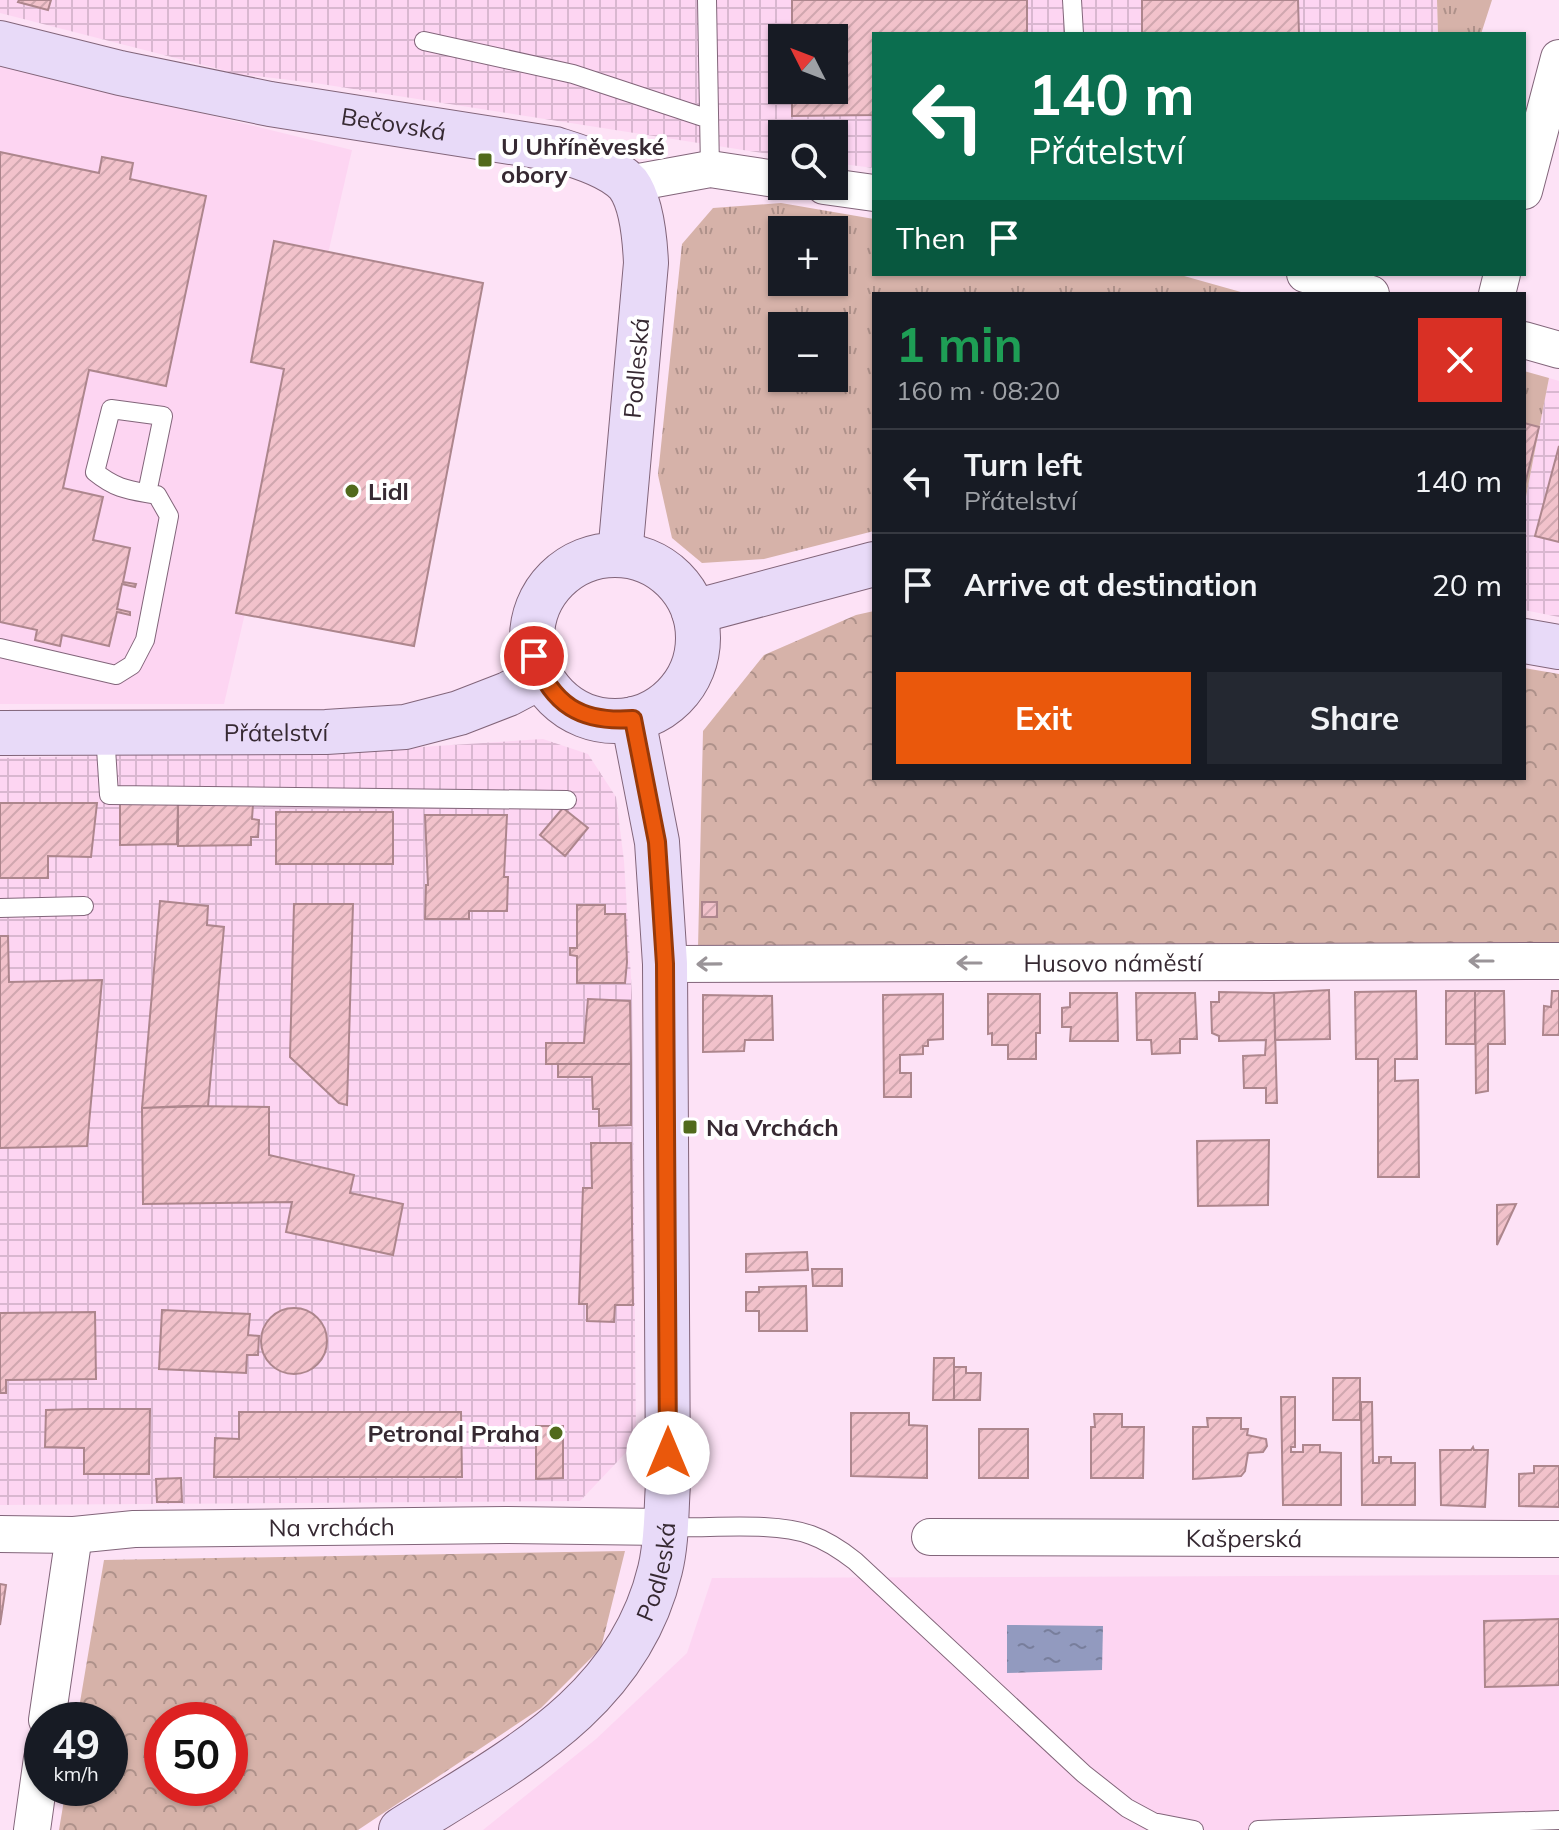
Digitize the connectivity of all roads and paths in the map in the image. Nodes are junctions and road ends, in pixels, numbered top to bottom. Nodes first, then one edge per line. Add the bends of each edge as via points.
1 (707, 0) edge
2 (1072, 0) edge
3 (1074, 32) edge
4 (424, 41) dead end
5 (0, 43) edge
6 (1559, 58) edge
7 (709, 119) junction
8 (710, 169) junction
9 (768, 178) edge
10 (1526, 183) edge
11 (628, 184) junction
12 (848, 189) edge
13 (872, 193) edge
14 (1312, 276) edge
15 (1364, 292) edge
16 (1526, 341) edge
17 (1559, 350) edge
18 (147, 493) junction
19 (620, 555) junction
20 (872, 565) edge
21 (694, 612) junction
22 (1526, 641) edge
23 (1559, 647) edge
24 (0, 648) edge
25 (542, 676) junction
26 (633, 719) junction
27 (0, 733) edge
28 (105, 733) junction
29 (567, 800) dead end
30 (84, 906) dead end
31 (0, 908) edge
32 (1559, 961) edge
33 (665, 964) junction
34 (665, 1527) junction
35 (0, 1534) edge
36 (74, 1535) junction
37 (930, 1537) dead end
38 (1559, 1539) edge
39 (50, 1702) edge
40 (35, 1806) edge
41 (1559, 1820) edge
42 (32, 1830) edge
43 (401, 1830) edge
44 (1194, 1830) edge
45 (1258, 1830) edge

1 - 7 lane
2 - 3 lane
4 - 7 lane via 573,74
5 - 11 main road, Bečovská via 270,104 555,149 594,161
6 - 10 street
7 - 8 lane
8 - 9 street
8 - 11 street
11 - 19 main road, Podleská via 639,212 646,263
12 - 13 street
14 - 15 street
16 - 17 street
18 - 18 lane via 112,486 95,472 111,409 163,416
18 - 24 lane via 157,495 169,516 145,640 132,665 116,675
19 - 21 main road via 638,557 666,573
19 - 25 main road via 576,565 545,594 532,635
20 - 21 main road
21 - 26 main road via 698,640 686,681 654,711
22 - 23 main road
25 - 26 main road via 554,694 590,717
25 - 28 main road, Přátelství via 459,713 405,727
26 - 33 main road, Podleská via 657,842
27 - 28 main road, Přátelství
28 - 29 lane via 109,795
30 - 31 lane
32 -> 33 street, Husovo náměstí
33 - 34 main road, Podleská
34 - 36 street, Na vrchách via 134,1529
34 - 43 main road, Podleská via 651,1603 614,1671 590,1699 506,1764
34 - 44 lane via 765,1527 808,1533 832,1544 1127,1808 1153,1822
35 - 36 street, Na vrchách
36 - 39 street
37 - 38 street, Kašperská
40 - 42 street
41 - 45 lane

